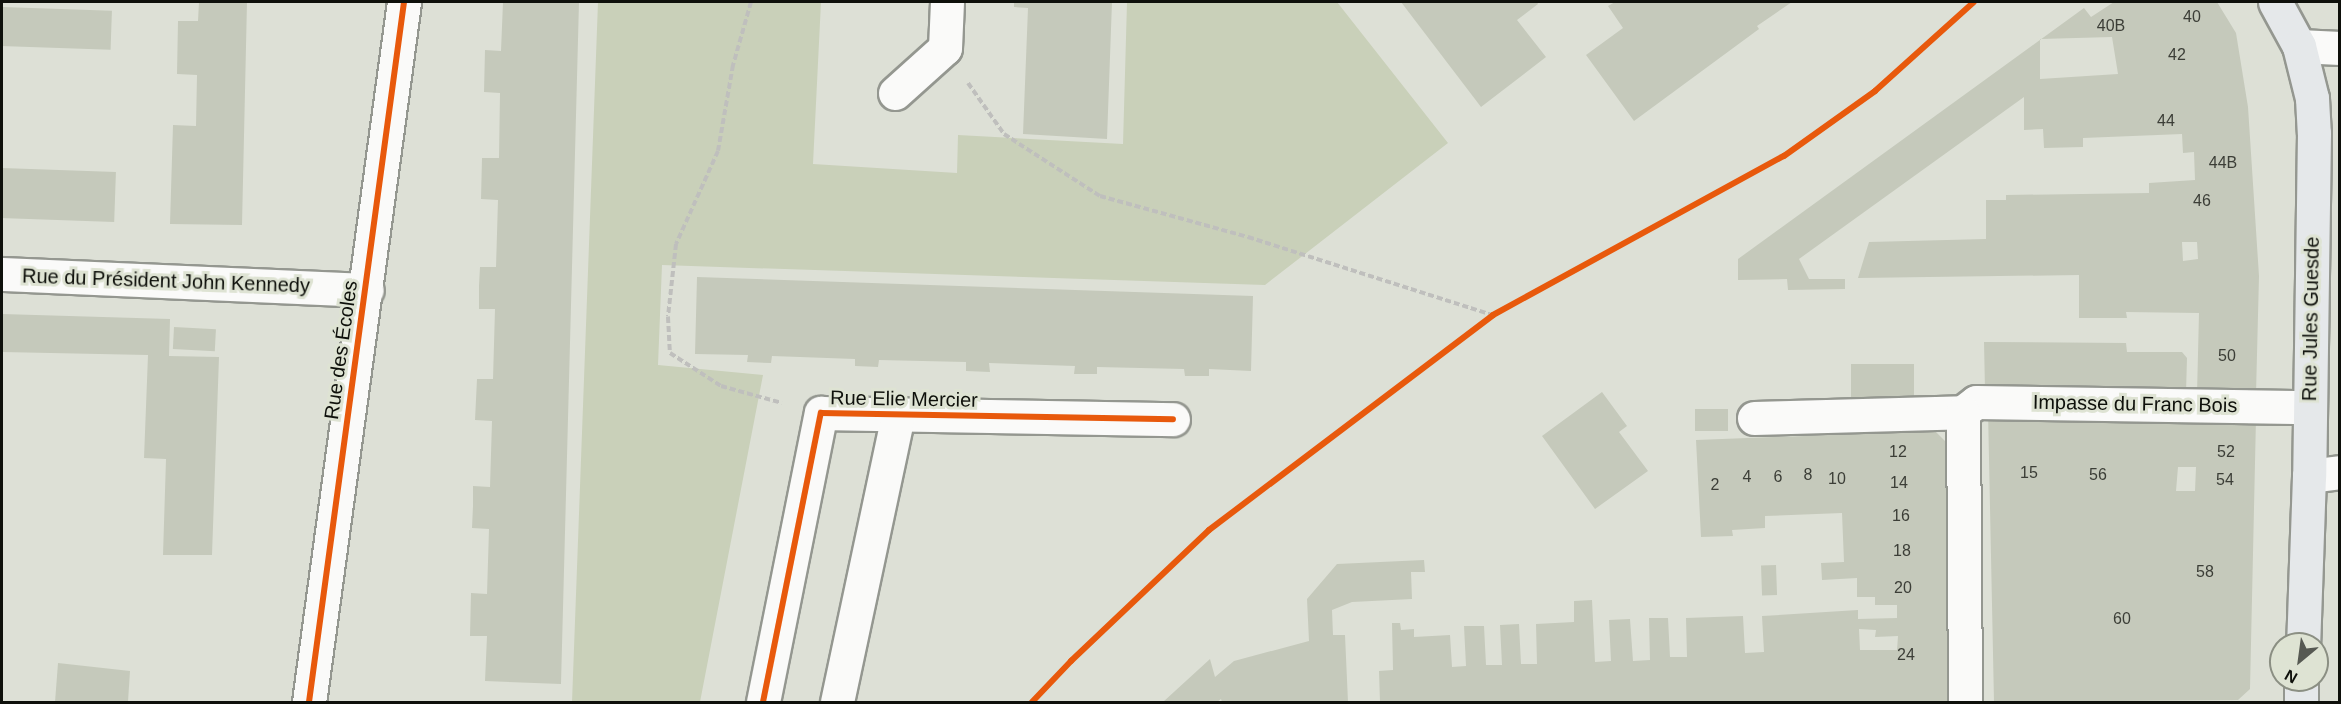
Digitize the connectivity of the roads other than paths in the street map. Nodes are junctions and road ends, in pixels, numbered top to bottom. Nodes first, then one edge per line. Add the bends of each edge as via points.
1 (404, 2) edge
2 (947, 2) edge
3 (2275, 2) edge
4 (2299, 46) junction
5 (2340, 48) edge
6 (894, 93) dead end
7 (2, 274) edge
8 (367, 290) junction
9 (2310, 407) junction
10 (1963, 412) junction
11 (898, 416) junction
12 (1754, 418) dead end
13 (1173, 419) dead end
14 (2324, 474) edge
15 (2304, 632) edge
16 (309, 702) edge
17 (763, 702) edge
18 (837, 702) edge
19 (1965, 702) edge

1 - 8 street, Rue des Écoles
2 - 6 street via 945,48
3 - 4 main road, Rue Jules Guesde
4 - 5 street
4 - 9 main road, Rue Jules Guesde via 2312,98 2314,133
7 - 8 street, Rue du Président John Kennedy
8 - 16 street, Rue des Écoles
9 - 10 street, Impasse du Franc Bois via 1976,402
9 - 14 main road, Rue Jules Guesde
10 - 12 street, Impasse du Franc Bois
10 - 19 street
11 - 13 street, Rue Elie Mercier
11 - 17 street, Rue Elie Mercier via 821,413
11 - 18 street, Rue Elie Mercier
14 - 15 main road, Rue Jules Guesde

